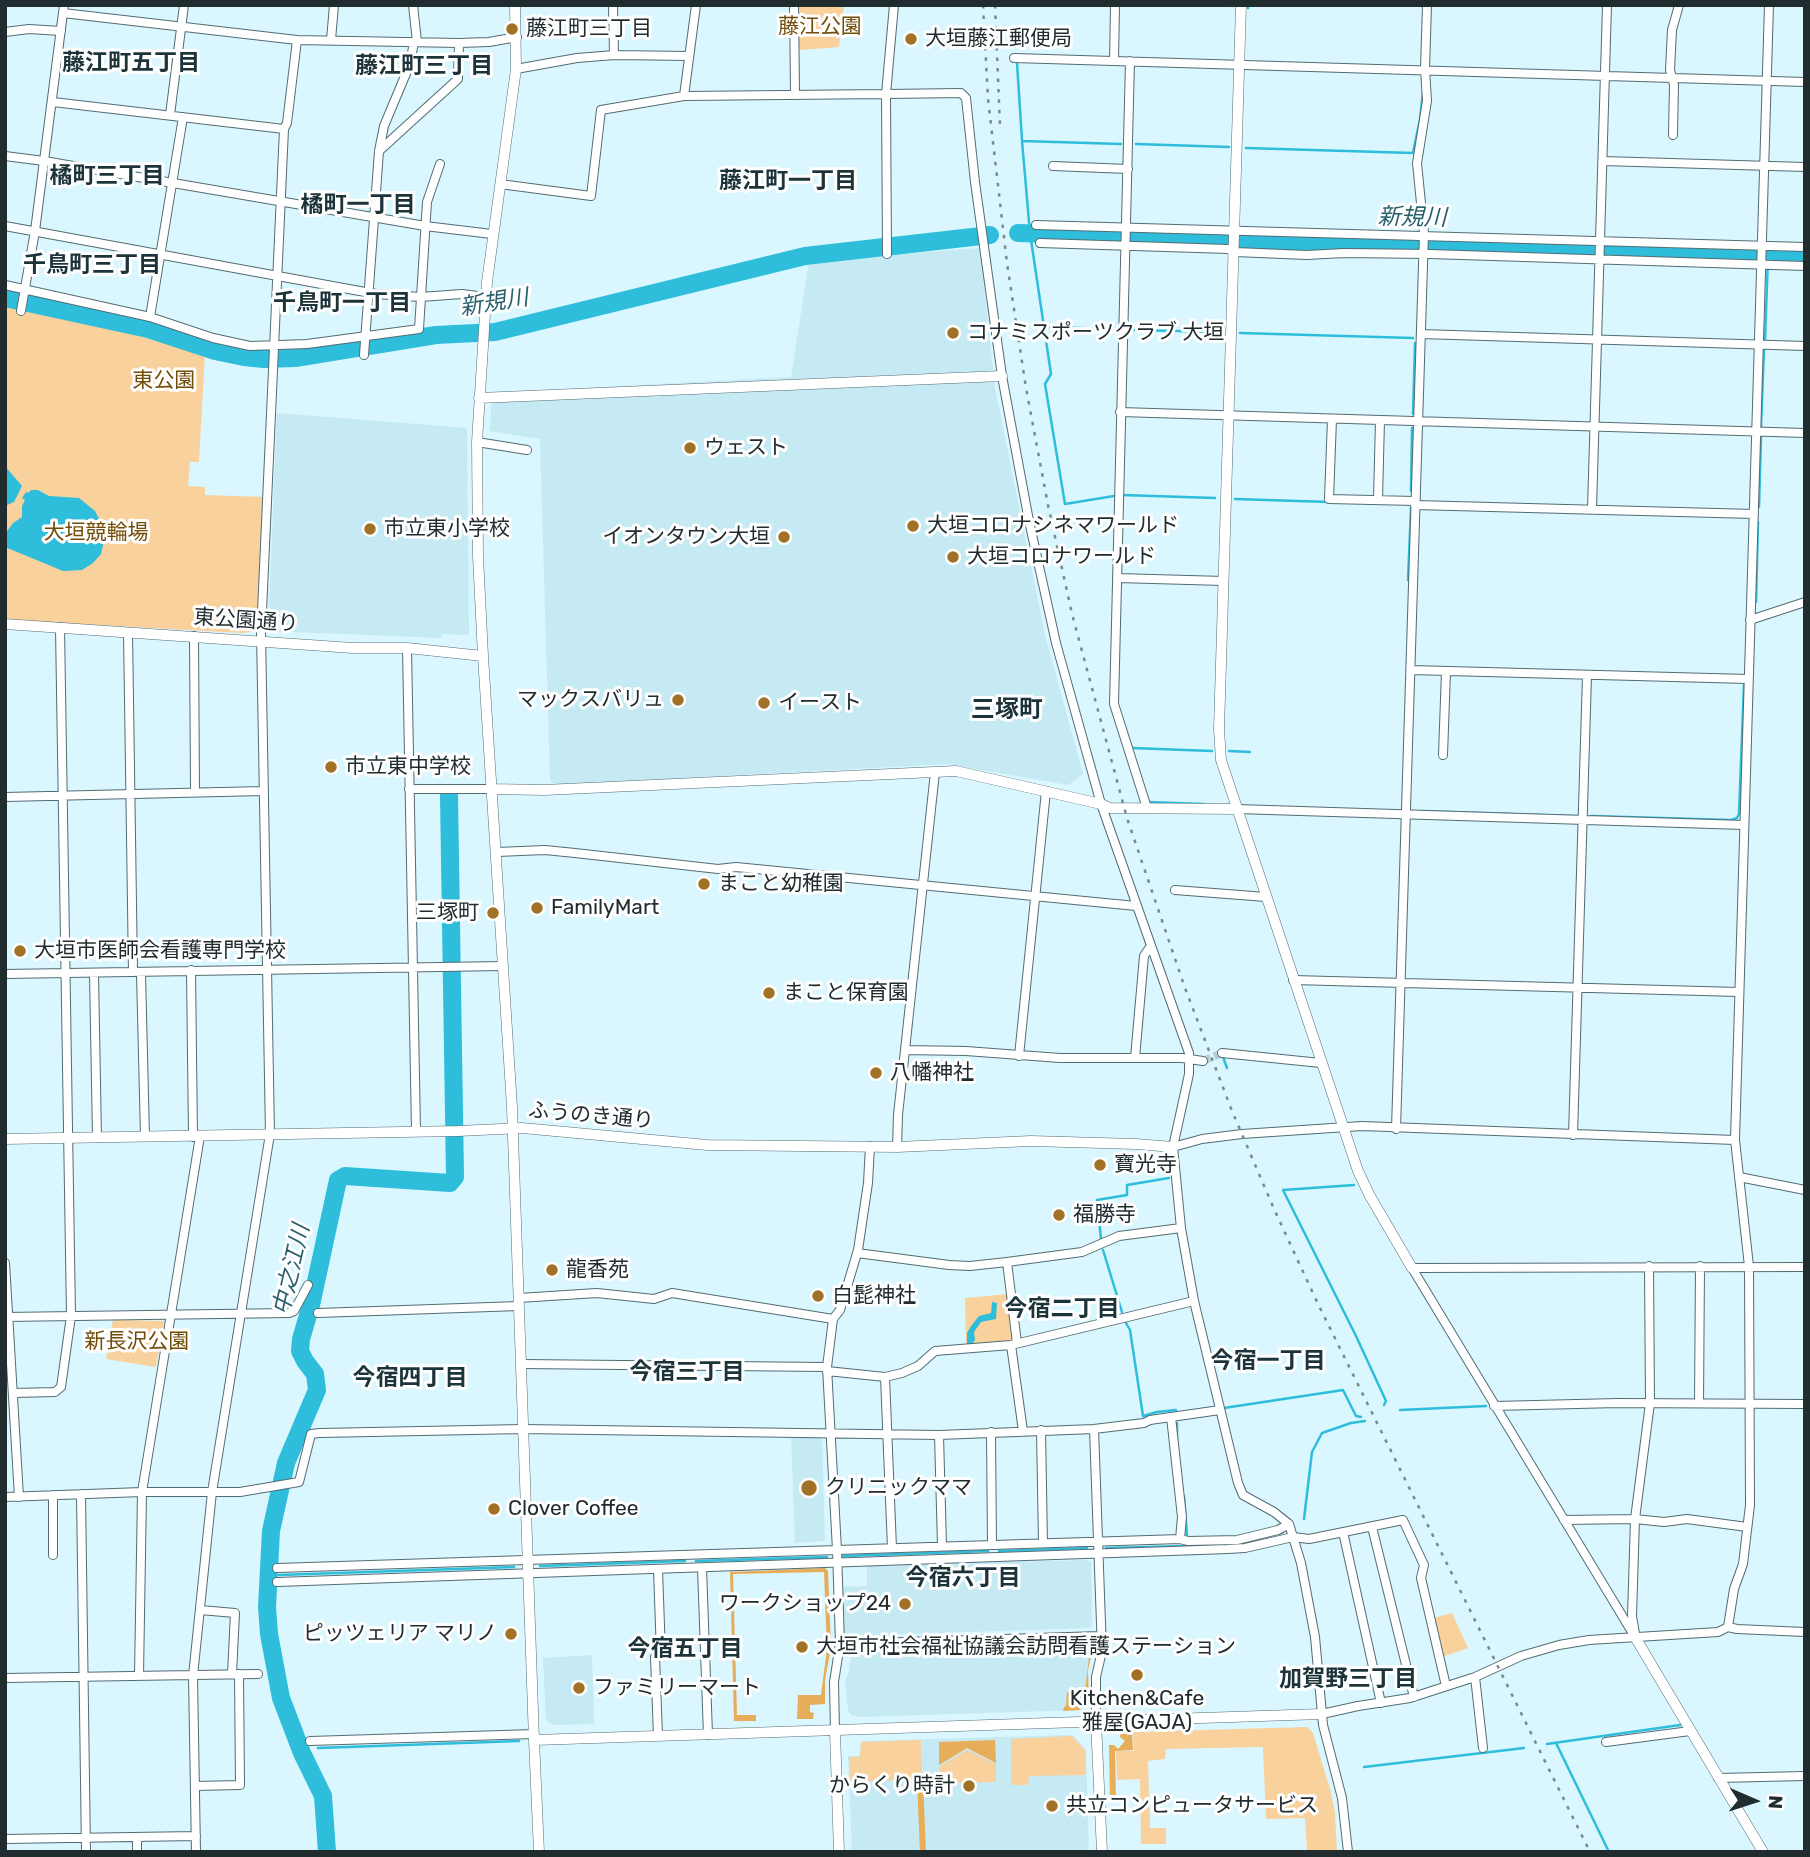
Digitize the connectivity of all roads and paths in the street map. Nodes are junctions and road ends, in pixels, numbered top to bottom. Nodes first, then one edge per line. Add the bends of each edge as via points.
1 (184, 5) edge
2 (334, 5) edge
3 (413, 5) edge
4 (514, 5) edge
5 (612, 5) edge
6 (696, 5) edge
7 (794, 5) edge
8 (894, 5) edge
9 (1115, 5) edge
10 (1241, 5) edge
11 (1427, 5) edge
12 (1607, 5) edge
13 (1679, 5) edge
14 (1769, 5) edge
15 (64, 9) edge
16 (181, 27) junction
17 (61, 31) junction
18 (5, 32) edge
19 (517, 37) junction
20 (297, 40) junction
21 (331, 40) junction
22 (416, 42) junction
23 (459, 43) junction
24 (614, 55) junction
25 (689, 56) junction
26 (1014, 58) dead end
27 (1114, 61) junction
28 (1130, 61) junction
29 (1239, 65) junction
30 (516, 69) junction
31 (1425, 69) junction
32 (1605, 75) junction
33 (1672, 77) junction
34 (1766, 81) junction
35 (1805, 82) edge
36 (795, 93) junction
37 (886, 94) junction
38 (684, 96) junction
39 (53, 102) junction
40 (170, 116) junction
41 (183, 117) junction
42 (284, 129) junction
43 (1673, 135) dead end
44 (379, 151) junction
45 (5, 156) edge
46 (44, 161) junction
47 (1603, 161) junction
48 (440, 164) dead end
49 (1053, 166) dead end
50 (1764, 167) junction
51 (1805, 167) edge
52 (1128, 169) junction
53 (172, 183) junction
54 (500, 184) junction
55 (280, 201) junction
56 (374, 217) junction
57 (1036, 225) dead end
58 (5, 226) edge
59 (425, 226) junction
60 (1126, 228) junction
61 (35, 231) junction
62 (1235, 232) junction
63 (492, 234) junction
64 (1423, 237) junction
65 (1600, 241) junction
66 (1040, 243) dead end
67 (1126, 244) junction
68 (1762, 247) junction
69 (1805, 247) edge
70 (1235, 249) junction
71 (1422, 253) junction
72 (161, 254) junction
73 (887, 254) dead end
74 (1599, 258) junction
75 (1765, 264) junction
76 (1805, 266) edge
77 (277, 275) junction
78 (5, 285) edge
79 (26, 291) junction
80 (368, 292) junction
81 (420, 297) junction
82 (485, 297) junction
83 (21, 311) dead end
84 (150, 317) junction
85 (1421, 334) junction
86 (365, 338) junction
87 (1598, 340) junction
88 (1759, 345) junction
89 (1805, 346) edge
90 (274, 348) junction
91 (364, 355) dead end
92 (1002, 376) junction
93 (479, 398) junction
94 (1120, 411) junction
95 (1229, 415) junction
96 (1332, 419) junction
97 (1380, 420) junction
98 (1418, 421) junction
99 (1595, 427) junction
100 (1756, 431) junction
101 (1805, 433) edge
102 (477, 442) junction
103 (527, 450) dead end
104 (1378, 500) junction
105 (1415, 503) junction
106 (1592, 509) junction
107 (1754, 514) junction
108 (1116, 578) junction
109 (1224, 580) junction
110 (1805, 601) edge
111 (1750, 620) junction
112 (5, 624) edge
113 (60, 627) junction
114 (128, 632) junction
115 (194, 636) junction
116 (261, 641) junction
117 (407, 648) junction
118 (483, 656) junction
119 (1411, 670) junction
120 (1446, 671) junction
121 (1587, 676) junction
122 (1748, 679) junction
123 (1443, 755) dead end
124 (934, 772) junction
125 (410, 789) junction
126 (492, 789) junction
127 (264, 791) junction
128 (195, 792) junction
129 (1046, 792) junction
130 (130, 794) junction
131 (63, 795) junction
132 (5, 797) edge
133 (1101, 804) junction
134 (1147, 808) junction
135 (1237, 809) junction
136 (1406, 815) junction
137 (1583, 820) junction
138 (1744, 825) junction
139 (497, 852) junction
140 (922, 885) junction
141 (1175, 890) dead end
142 (1266, 897) junction
143 (1036, 898) junction
144 (1136, 906) junction
145 (1150, 947) junction
146 (413, 966) junction
147 (503, 966) junction
148 (268, 969) junction
149 (191, 970) junction
150 (94, 973) junction
151 (137, 973) junction
152 (5, 974) edge
153 (66, 974) junction
154 (1293, 980) junction
155 (1402, 982) junction
156 (1578, 988) junction
157 (1739, 992) junction
158 (905, 1050) junction
159 (1222, 1054) tunnel mouth
160 (1019, 1056) junction
161 (1135, 1058) junction
162 (1189, 1059) junction
163 (1203, 1061) tunnel mouth
164 (1321, 1063) junction
165 (513, 1128) junction
166 (1342, 1128) junction
167 (1396, 1129) junction
168 (416, 1131) junction
169 (270, 1135) junction
170 (1573, 1135) junction
171 (196, 1136) junction
172 (145, 1137) junction
173 (69, 1138) junction
174 (97, 1138) junction
175 (5, 1139) edge
176 (1734, 1140) junction
177 (870, 1146) junction
178 (897, 1147) junction
179 (1172, 1147) junction
180 (1739, 1177) junction
181 (1805, 1190) edge
182 (1181, 1228) junction
183 (857, 1253) junction
184 (1007, 1262) junction
185 (5, 1263) edge
186 (1649, 1266) junction
187 (1700, 1266) junction
188 (1749, 1266) junction
189 (1805, 1267) edge
190 (1412, 1268) junction
191 (308, 1285) dead end
192 (1194, 1301) junction
193 (519, 1302) junction
194 (318, 1313) dead end
195 (171, 1314) junction
196 (240, 1314) junction
197 (71, 1316) junction
198 (7, 1317) edge
199 (833, 1319) junction
200 (1014, 1344) junction
201 (521, 1364) junction
202 (827, 1369) junction
203 (885, 1377) junction
204 (13, 1393) junction
205 (1650, 1403) junction
206 (1699, 1403) junction
207 (1750, 1404) junction
208 (1805, 1404) edge
209 (1494, 1406) junction
210 (1220, 1410) junction
211 (1171, 1417) junction
212 (523, 1429) junction
213 (1094, 1429) junction
214 (1041, 1430) junction
215 (1023, 1431) junction
216 (991, 1432) junction
217 (832, 1433) junction
218 (887, 1434) junction
219 (939, 1435) junction
220 (142, 1492) junction
221 (212, 1492) junction
222 (81, 1494) junction
223 (53, 1495) junction
224 (5, 1497) edge
225 (19, 1497) junction
226 (1635, 1519) junction
227 (1564, 1520) junction
228 (1289, 1524) junction
229 (1372, 1527) junction
230 (1747, 1527) junction
231 (1343, 1532) junction
232 (1293, 1536) junction
233 (1180, 1539) junction
234 (1098, 1541) junction
235 (1043, 1543) junction
236 (992, 1545) junction
237 (942, 1546) junction
238 (892, 1548) junction
239 (838, 1549) junction
240 (1098, 1554) junction
241 (53, 1555) dead end
242 (527, 1559) junction
243 (837, 1563) junction
244 (277, 1568) dead end
245 (702, 1568) junction
246 (658, 1569) junction
247 (528, 1574) junction
248 (277, 1583) dead end
249 (200, 1610) junction
250 (1728, 1627) junction
251 (1805, 1632) edge
252 (1101, 1636) junction
253 (1635, 1637) junction
254 (840, 1644) junction
255 (235, 1674) junction
256 (258, 1674) dead end
257 (192, 1675) junction
258 (139, 1676) junction
259 (83, 1677) junction
260 (1475, 1677) junction
261 (5, 1678) edge
262 (1446, 1686) junction
263 (1414, 1697) junction
264 (1381, 1703) junction
265 (1322, 1714) junction
266 (1096, 1723) junction
267 (835, 1731) junction
268 (1690, 1731) junction
269 (708, 1735) junction
270 (658, 1736) junction
271 (534, 1737) junction
272 (310, 1741) dead end
273 (1606, 1742) dead end
274 (1483, 1748) dead end
275 (1805, 1776) edge
276 (1718, 1778) junction
277 (195, 1786) junction
278 (196, 1836) junction
279 (137, 1837) junction
280 (86, 1838) junction
281 (5, 1839) edge
282 (86, 1852) edge
283 (137, 1852) edge
284 (196, 1852) edge
285 (539, 1852) edge
286 (839, 1852) edge
287 (1101, 1852) edge
288 (1348, 1852) edge
289 (1763, 1852) edge

1 - 16 street
2 - 21 street
3 - 22 street
4 - 19 street
5 - 24 street
6 - 25 street
7 - 36 street
8 - 37 street
9 - 27 street
10 - 29 street
11 - 31 street
12 - 32 street
13 - 33 street via 1672,30
14 - 34 street
15 - 16 street
15 - 17 street
16 - 20 street
16 - 40 street
17 - 18 street
17 - 39 street
19 - 23 street
19 - 30 street
20 - 21 street
20 - 42 street
21 - 22 street
22 - 23 street
22 - 44 street
23 - 44 street via 458,79
24 - 25 street
24 - 30 street
25 - 38 street
26 - 27 street
27 - 28 street
28 - 29 street
28 - 52 street
29 - 31 street
29 - 62 street
30 - 54 street
31 - 32 street
31 - 64 street via 1427,101 1417,163
32 - 33 street
32 - 47 street
33 - 34 street
33 - 43 street
34 - 35 street
34 - 50 street
36 - 37 street
36 - 38 street
37 - 73 street
37 - 92 street via 961,93 966,98
38 - 54 street via 601,110 591,196
39 - 40 street
39 - 46 street
40 - 41 street
41 - 42 street
41 - 53 street
42 - 55 street
44 - 56 street
45 - 46 street
46 - 53 street
46 - 61 street
47 - 50 street
47 - 65 street
48 - 59 street via 427,202
49 - 52 street
50 - 51 street
50 - 68 street
52 - 60 street
53 - 55 street
53 - 72 street
54 - 63 street
55 - 56 street
55 - 77 street
56 - 59 street
56 - 80 street
57 - 60 street
58 - 61 street
59 - 63 street
59 - 81 street
60 - 62 street
60 - 67 street
61 - 72 street
61 - 79 street
62 - 64 street
62 - 70 street
63 - 82 street
64 - 65 street
64 - 71 street
65 - 68 street
65 - 74 street
66 - 67 street
67 - 70 street
67 - 94 street
68 - 69 street
68 - 75 street
70 - 71 street via 1307,255
70 - 95 street
71 - 74 street
71 - 85 street
72 - 77 street
72 - 84 street
74 - 75 street
74 - 87 street
75 - 76 street
75 - 88 street
77 - 80 street
77 - 90 street
78 - 79 street
79 - 83 street
79 - 84 street
80 - 81 street
80 - 86 street
81 - 82 street
81 - 86 street via 419,328
82 - 93 street
84 - 90 street via 214,338
85 - 87 street
85 - 98 street
86 - 90 street
86 - 91 street
87 - 88 street
87 - 99 street
88 - 89 street
88 - 100 street
90 - 116 street
92 - 93 street
92 - 133 street via 1053,630
93 - 102 street
94 - 95 street
94 - 108 street
95 - 96 street
95 - 109 street
96 - 97 street
96 - 104 street via 1329,499
97 - 98 street
97 - 104 street
98 - 99 street
98 - 105 street
99 - 100 street
99 - 106 street
100 - 101 street
100 - 107 street
102 - 103 street
102 - 118 street
104 - 105 street
105 - 106 street
105 - 119 street
106 - 107 street
107 - 111 street
108 - 109 street
108 - 134 street via 1114,705
109 - 135 street via 1220,747
110 - 111 street
111 - 122 street
112 - 113 street, 東公園通り
113 - 114 street, 東公園通り
113 - 131 street
114 - 115 street, 東公園通り
114 - 130 street
115 - 116 street, 東公園通り
115 - 128 street
116 - 117 street, 東公園通り
116 - 127 street
117 - 118 street, 東公園通り
117 - 125 street
118 - 126 street
119 - 120 street
119 - 136 street
120 - 121 street
120 - 123 street
121 - 122 street
121 - 137 street
122 - 138 street
124 - 126 street
124 - 129 street via 956,771
124 - 140 street
125 - 126 street
125 - 146 street
126 - 139 street
127 - 128 street
127 - 148 street
128 - 130 street
129 - 133 street
129 - 143 street
130 - 131 street
130 - 151 street
131 - 132 street
131 - 153 street
133 - 134 street
133 - 144 street
134 - 135 street
135 - 136 street
135 - 142 street
136 - 137 street
136 - 155 street
137 - 138 street
137 - 156 street
138 - 157 street
139 - 140 street via 555,851
139 - 147 street
140 - 143 street
140 - 158 street
141 - 142 street
142 - 154 street
143 - 144 street
143 - 160 street
144 - 145 street
145 - 161 street via 1144,956
145 - 162 street
146 - 147 street
146 - 148 street
146 - 168 street
147 - 165 street
148 - 149 street
148 - 169 street
149 - 151 street
149 - 171 street
150 - 151 street
150 - 153 street
150 - 174 street
151 - 172 street
152 - 153 street
153 - 173 street
154 - 155 street
154 - 164 street
155 - 156 street
155 - 167 street
156 - 157 street
156 - 170 street
157 - 176 street
158 - 160 street
158 - 178 street
159 - 164 street
160 - 161 street
161 - 162 street
162 - 163 street
162 - 179 street
164 - 166 street
165 - 168 street, ふうのき通り
165 - 177 street, ふうのき通り via 707,1145
165 - 193 street
166 - 167 street
166 - 179 street via 1237,1134
166 - 190 street via 1370,1196
167 - 170 street
168 - 169 street, ふうのき通り
169 - 171 street, ふうのき通り
169 - 196 street
170 - 176 street
171 - 172 street, ふうのき通り
171 - 195 street
172 - 174 street, ふうのき通り
173 - 174 street, ふうのき通り
173 - 175 street, ふうのき通り
173 - 197 street
176 - 180 street
177 - 178 street, ふうのき通り
177 - 183 street
178 - 179 street, ふうのき通り via 1031,1141
179 - 182 street
180 - 181 street
180 - 188 street
182 - 184 street via 1119,1236 1082,1252
182 - 192 street
183 - 184 street via 949,1265
183 - 199 street via 840,1310
184 - 200 street
185 - 198 street
186 - 187 street
186 - 190 street
186 - 205 street
187 - 188 street
187 - 206 street
188 - 189 street
188 - 207 street
190 - 209 street
191 - 196 street via 294,1311
192 - 200 street
192 - 210 street
193 - 194 street
193 - 199 street via 597,1293 654,1299 672,1293
193 - 201 street
195 - 196 street
195 - 197 street
195 - 220 street
196 - 221 street
197 - 198 street
197 - 204 street via 61,1387 55,1392
198 - 204 street
199 - 202 street
200 - 203 street via 935,1351 918,1366
200 - 215 street
201 - 202 street
201 - 212 street
202 - 203 street
202 - 217 street
203 - 218 street
204 - 225 street
205 - 206 street
205 - 209 street
205 - 226 street
206 - 207 street
207 - 208 street
207 - 230 street
209 - 227 street
210 - 211 street
210 - 228 street via 1243,1495
211 - 213 street
211 - 233 street via 1182,1517
212 - 217 street
212 - 221 street via 311,1434 299,1482 248,1492
212 - 242 street
213 - 214 street
213 - 234 street
214 - 215 street
214 - 235 street
215 - 216 street
216 - 219 street
216 - 236 street
217 - 218 street
217 - 239 street
218 - 219 street
218 - 238 street
219 - 237 street
220 - 221 street
220 - 222 street
220 - 258 street
221 - 249 street
222 - 223 street
222 - 259 street
223 - 225 street
223 - 241 street
224 - 225 street
226 - 227 street
226 - 230 street via 1687,1519
226 - 253 street
227 - 253 street
228 - 232 street
228 - 233 street via 1237,1540
229 - 231 street
229 - 262 street via 1403,1520 1424,1565 1421,1577
229 - 263 street
230 - 250 street
231 - 232 street via 1309,1539
231 - 264 street
232 - 240 street via 1237,1548
232 - 265 street via 1311,1614
233 - 234 street
234 - 235 street
234 - 240 street
235 - 236 street
236 - 237 street
237 - 238 street
238 - 239 street
239 - 242 street
239 - 243 street
240 - 243 street
240 - 252 street
242 - 244 street
242 - 247 street
243 - 245 street
243 - 254 street
245 - 246 street
245 - 269 street
246 - 247 street
246 - 270 street via 662,1655 655,1657
247 - 248 street
247 - 271 street
249 - 255 street via 235,1613
249 - 257 street
250 - 251 street
250 - 253 street via 1718,1632
252 - 254 street
252 - 266 street
253 - 260 street via 1559,1645
253 - 268 street
254 - 267 street via 834,1682
255 - 256 street
255 - 257 street
255 - 277 street via 240,1785
257 - 258 street
257 - 277 street
258 - 259 street
259 - 261 street
259 - 280 street
260 - 262 street
260 - 274 street
262 - 263 street
263 - 264 street
264 - 265 street
265 - 266 street
265 - 288 street via 1342,1798
266 - 267 street
266 - 287 street
267 - 269 street
267 - 286 street
268 - 273 street
268 - 276 street
269 - 270 street
270 - 271 street
271 - 272 street
271 - 285 street
275 - 276 street
276 - 289 street
277 - 278 street
278 - 279 street
278 - 284 street
279 - 280 street
279 - 283 street
280 - 281 street
280 - 282 street

